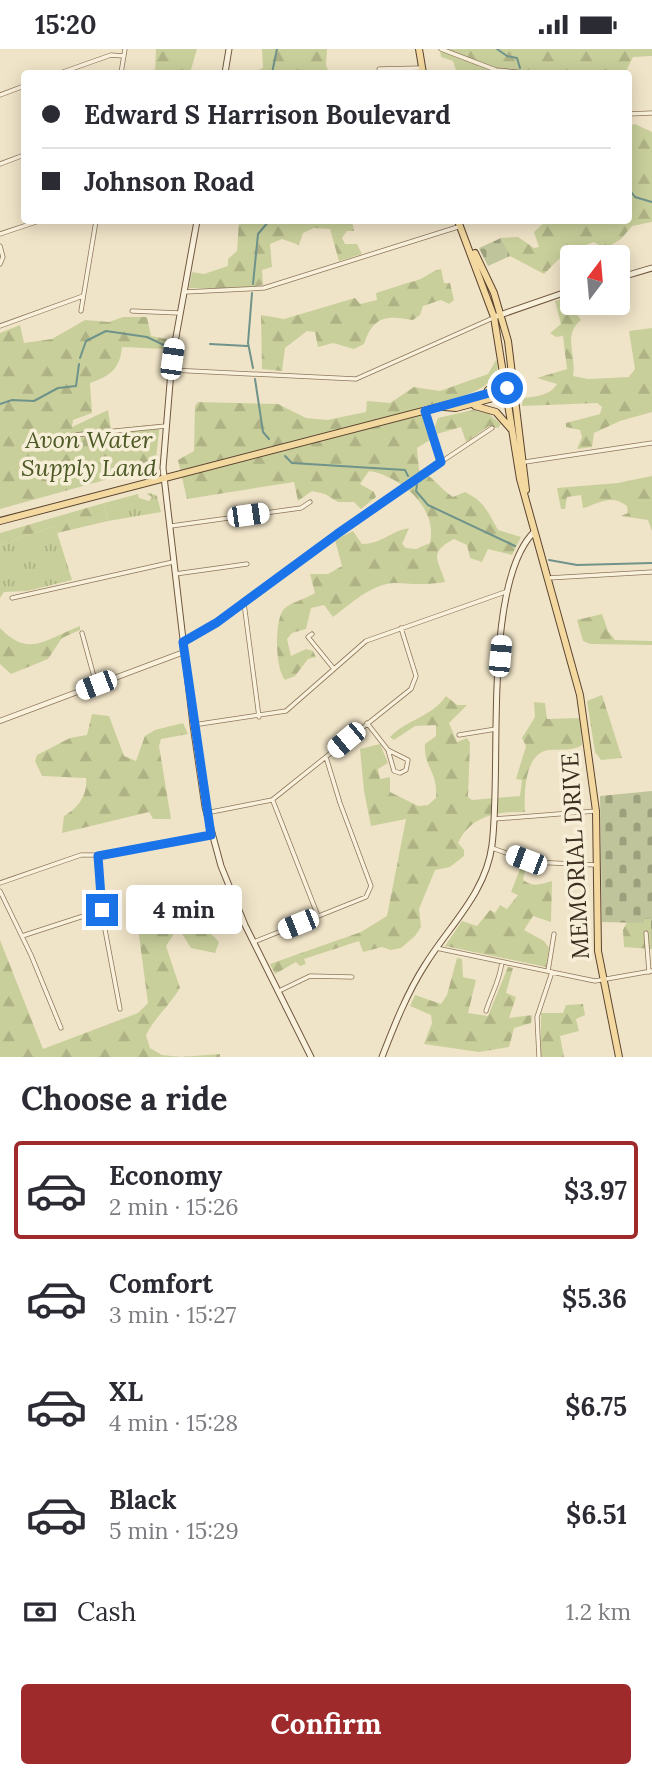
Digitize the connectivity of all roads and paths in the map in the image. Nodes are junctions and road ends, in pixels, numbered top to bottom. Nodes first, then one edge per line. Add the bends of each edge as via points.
1 (125, 49) edge
2 (229, 49) edge
3 (419, 49) edge
4 (441, 49) edge
5 (124, 56) junction
6 (379, 69) dead end
7 (68, 70) edge
8 (122, 70) edge
9 (226, 70) edge
10 (400, 70) edge
11 (422, 70) edge
12 (496, 70) edge
13 (21, 87) edge
14 (0, 95) edge
15 (652, 113) edge
16 (632, 114) edge
17 (21, 156) edge
18 (0, 164) edge
19 (29, 224) edge
20 (96, 224) edge
21 (196, 224) edge
22 (456, 224) edge
23 (459, 224) edge
24 (0, 234) edge
25 (0, 246) edge
26 (1, 263) edge
27 (652, 268) edge
28 (630, 274) edge
29 (183, 292) junction
30 (560, 295) edge
31 (84, 296) junction
32 (81, 311) dead end
33 (131, 311) dead end
34 (179, 313) junction
35 (498, 315) junction
36 (0, 326) edge
37 (504, 366) junction
38 (171, 370) junction
39 (511, 390) junction
40 (473, 396) junction
41 (442, 407) junction
42 (456, 408) junction
43 (425, 411) junction
44 (166, 426) junction
45 (492, 428) dead end
46 (513, 433) junction
47 (74, 435) dead end
48 (652, 443) edge
49 (441, 462) junction
50 (525, 462) junction
51 (163, 479) junction
52 (526, 492) junction
53 (310, 502) dead end
54 (0, 521) edge
55 (169, 526) junction
56 (534, 532) junction
57 (173, 562) junction
58 (247, 564) dead end
59 (652, 572) edge
60 (174, 574) junction
61 (548, 579) junction
62 (508, 591) junction
63 (12, 599) dead end
64 (244, 603) junction
65 (401, 628) junction
66 (82, 633) dead end
67 (312, 634) dead end
68 (183, 642) junction
69 (184, 652) junction
70 (334, 669) junction
71 (96, 685) junction
72 (259, 717) junction
73 (0, 722) edge
74 (367, 723) junction
75 (194, 725) junction
76 (495, 729) junction
77 (459, 735) dead end
78 (388, 750) junction
79 (326, 757) junction
80 (272, 800) junction
81 (596, 811) junction
82 (206, 813) junction
83 (494, 819) junction
84 (211, 835) junction
85 (492, 848) junction
86 (98, 856) junction
87 (596, 865) junction
88 (0, 883) edge
89 (0, 891) edge
90 (102, 910) junction
91 (318, 916) junction
92 (646, 933) dead end
93 (554, 934) dead end
94 (22, 936) junction
95 (254, 942) junction
96 (436, 948) junction
97 (502, 962) junction
98 (650, 971) edge
99 (550, 972) junction
100 (352, 977) dead end
101 (603, 981) junction
102 (279, 991) junction
103 (120, 1009) dead end
104 (486, 1011) dead end
105 (61, 1028) dead end
106 (311, 1057) edge
107 (382, 1057) edge
108 (539, 1057) edge
109 (619, 1057) edge

1 - 5 street
2 - 9 main road
3 - 11 main road
4 - 12 street
5 - 7 street via 111,55
5 - 8 street
6 - 10 street
13 - 14 street
15 - 16 street
17 - 18 street
19 - 24 street
20 - 31 street
21 - 29 main road
22 - 29 street via 264,288
23 - 35 main road
25 - 26 street
27 - 28 main road
29 - 34 main road
30 - 35 main road
31 - 32 street
31 - 36 street
33 - 34 street
34 - 38 main road
35 - 37 main road
35 - 38 street via 358,378
35 - 39 main road
37 - 39 main road
37 - 40 main road via 498,383
38 - 44 main road
39 - 40 main road
39 - 42 main road
39 - 46 main road
39 - 50 main road
40 - 41 main road
41 - 42 main road
41 - 43 main road
42 - 46 main road via 489,408
43 - 49 street
43 - 51 main road
44 - 47 street
44 - 51 main road
45 - 49 street
46 - 52 main road
48 - 50 street
49 - 64 street
50 - 52 main road
51 - 54 main road
51 - 55 main road
52 - 56 main road, MEMORIAL DRIVE
53 - 55 street via 301,508
55 - 57 main road
56 - 61 main road, MEMORIAL DRIVE
56 - 62 main road via 524,542
57 - 60 main road
57 - 63 street
58 - 60 street
59 - 61 street
60 - 68 main road
61 - 81 main road, MEMORIAL DRIVE via 577,679
62 - 65 street
62 - 76 main road
64 - 68 street
64 - 72 street
65 - 70 street via 366,641
65 - 74 street via 415,683
66 - 71 street
67 - 70 street via 308,637
68 - 69 main road
69 - 71 street
69 - 75 main road
70 - 72 street via 292,707
71 - 73 street
72 - 75 street
74 - 78 street
74 - 79 street
75 - 82 main road
76 - 77 street
76 - 83 main road
78 - 78 street via 394,771 406,770 408,760
79 - 80 street
79 - 91 street via 371,888 366,897
80 - 82 street
80 - 91 street
81 - 83 street
81 - 87 main road, MEMORIAL DRIVE
82 - 84 main road
83 - 85 main road
84 - 86 street
84 - 95 main road
85 - 87 street via 532,862
85 - 96 main road via 477,891
86 - 88 street via 73,857
86 - 90 street
87 - 101 main road, MEMORIAL DRIVE
89 - 94 street
90 - 94 street
90 - 103 street
91 - 95 street
92 - 98 street
93 - 99 street
94 - 105 street
95 - 102 main road
96 - 97 street
96 - 107 main road
97 - 99 street
97 - 104 street via 499,984
98 - 101 street
99 - 101 street
99 - 108 street via 537,1017
100 - 102 street via 310,976
101 - 109 main road, MEMORIAL DRIVE
102 - 106 main road

